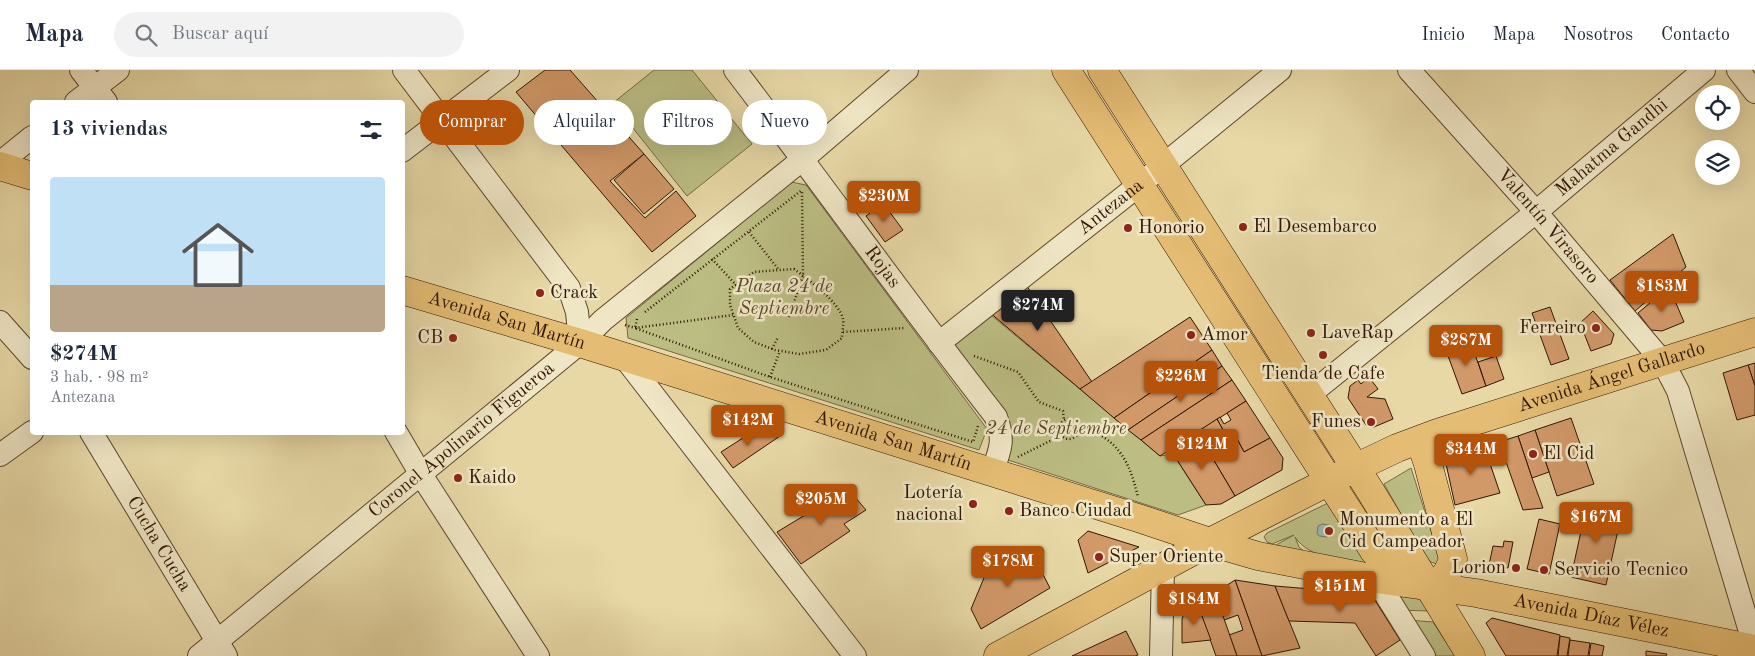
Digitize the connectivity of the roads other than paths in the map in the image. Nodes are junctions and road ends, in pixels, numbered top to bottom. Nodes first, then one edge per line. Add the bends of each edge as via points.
1 (118, 70) edge
2 (404, 70) edge
3 (508, 70) edge
4 (735, 70) edge
5 (907, 70) edge
6 (1066, 70) edge
7 (1102, 70) edge
8 (1280, 70) edge
9 (1409, 70) edge
10 (1704, 70) edge
11 (1738, 70) edge
12 (94, 87) edge
13 (1755, 92) edge
14 (78, 100) edge
15 (427, 100) edge
16 (468, 100) edge
17 (420, 137) edge
18 (30, 139) edge
19 (461, 145) edge
20 (405, 149) edge
21 (803, 158) junction
22 (0, 164) edge
23 (1163, 166) junction
24 (30, 175) edge
25 (1139, 185) junction
26 (1536, 212) junction
27 (405, 291) edge
28 (0, 322) edge
29 (1755, 332) edge
30 (580, 343) junction
31 (939, 343) junction
32 (30, 356) edge
33 (624, 357) junction
34 (1663, 362) junction
35 (1309, 395) junction
36 (30, 434) edge
37 (93, 435) edge
38 (398, 435) edge
39 (1420, 440) junction
40 (0, 456) edge
41 (1355, 468) junction
42 (992, 472) junction
43 (420, 473) junction
44 (1330, 481) junction
45 (1139, 512) junction
46 (1210, 542) junction
47 (1162, 568) junction
48 (1376, 579) junction
49 (1428, 586) junction
50 (221, 649) edge
51 (1755, 649) edge
52 (199, 656) edge
53 (538, 656) edge
54 (855, 656) edge
55 (998, 656) edge
56 (1161, 656) edge
57 (1424, 656) edge
58 (1471, 656) edge

1 - 12 street
2 - 15 street
3 - 16 street
4 - 21 street, Rojas
5 - 21 street, Coronel Apolinario Figueroa
6 - 25 main road
7 - 23 main road
8 - 23 street, Antezana
9 - 26 street, Valentín Virasoro
10 - 26 street, Mahatma Gandhi
11 - 13 street
12 - 14 street
17 - 20 street
18 - 22 street
19 - 30 street via 569,288 577,312
21 - 30 street, Coronel Apolinario Figueroa via 603,320
21 - 31 street, Rojas
22 - 24 main road
23 - 25 street, Antezana
23 - 35 main road
25 - 31 street, Antezana
25 - 44 main road
26 - 34 street, Valentín Virasoro
26 - 35 street, Mahatma Gandhi
27 - 30 main road, Avenida San Martín
28 - 32 street
29 - 34 main road, Avenida Ángel Gallardo
30 - 33 main road, Avenida San Martín
30 - 43 street, Coronel Apolinario Figueroa
31 - 42 street, Rojas via 996,417 1002,430 1001,445
33 - 42 main road, Avenida San Martín
33 - 54 street
34 - 39 main road, Avenida Ángel Gallardo
34 - 51 street, Valentín Virasoro via 1678,391
35 - 41 main road
36 - 40 street
37 - 50 street, Cucha Cucha
38 - 43 street
39 - 41 main road, Avenida Ángel Gallardo
39 - 49 main road via 1453,559 1444,577
41 - 44 main road, Avenida Ángel Gallardo
41 - 49 main road
42 - 45 main road, Avenida San Martín
43 - 50 street, Coronel Apolinario Figueroa
43 - 53 street
44 - 46 main road, Avenida Ángel Gallardo
44 - 49 main road via 1374,551 1395,570
45 - 46 main road, Avenida San Martín
45 - 47 main road via 1158,537 1162,548
46 - 47 main road, Avenida Ángel Gallardo
46 - 48 main road, Avenida San Martín via 1258,556
47 - 55 main road, Avenida Ángel Gallardo
47 - 56 street
48 - 49 main road, Avenida Díaz Vélez
48 - 57 street
49 - 51 main road, Avenida Díaz Vélez via 1476,592
49 - 58 main road
50 - 52 street, Coronel Apolinario Figueroa

